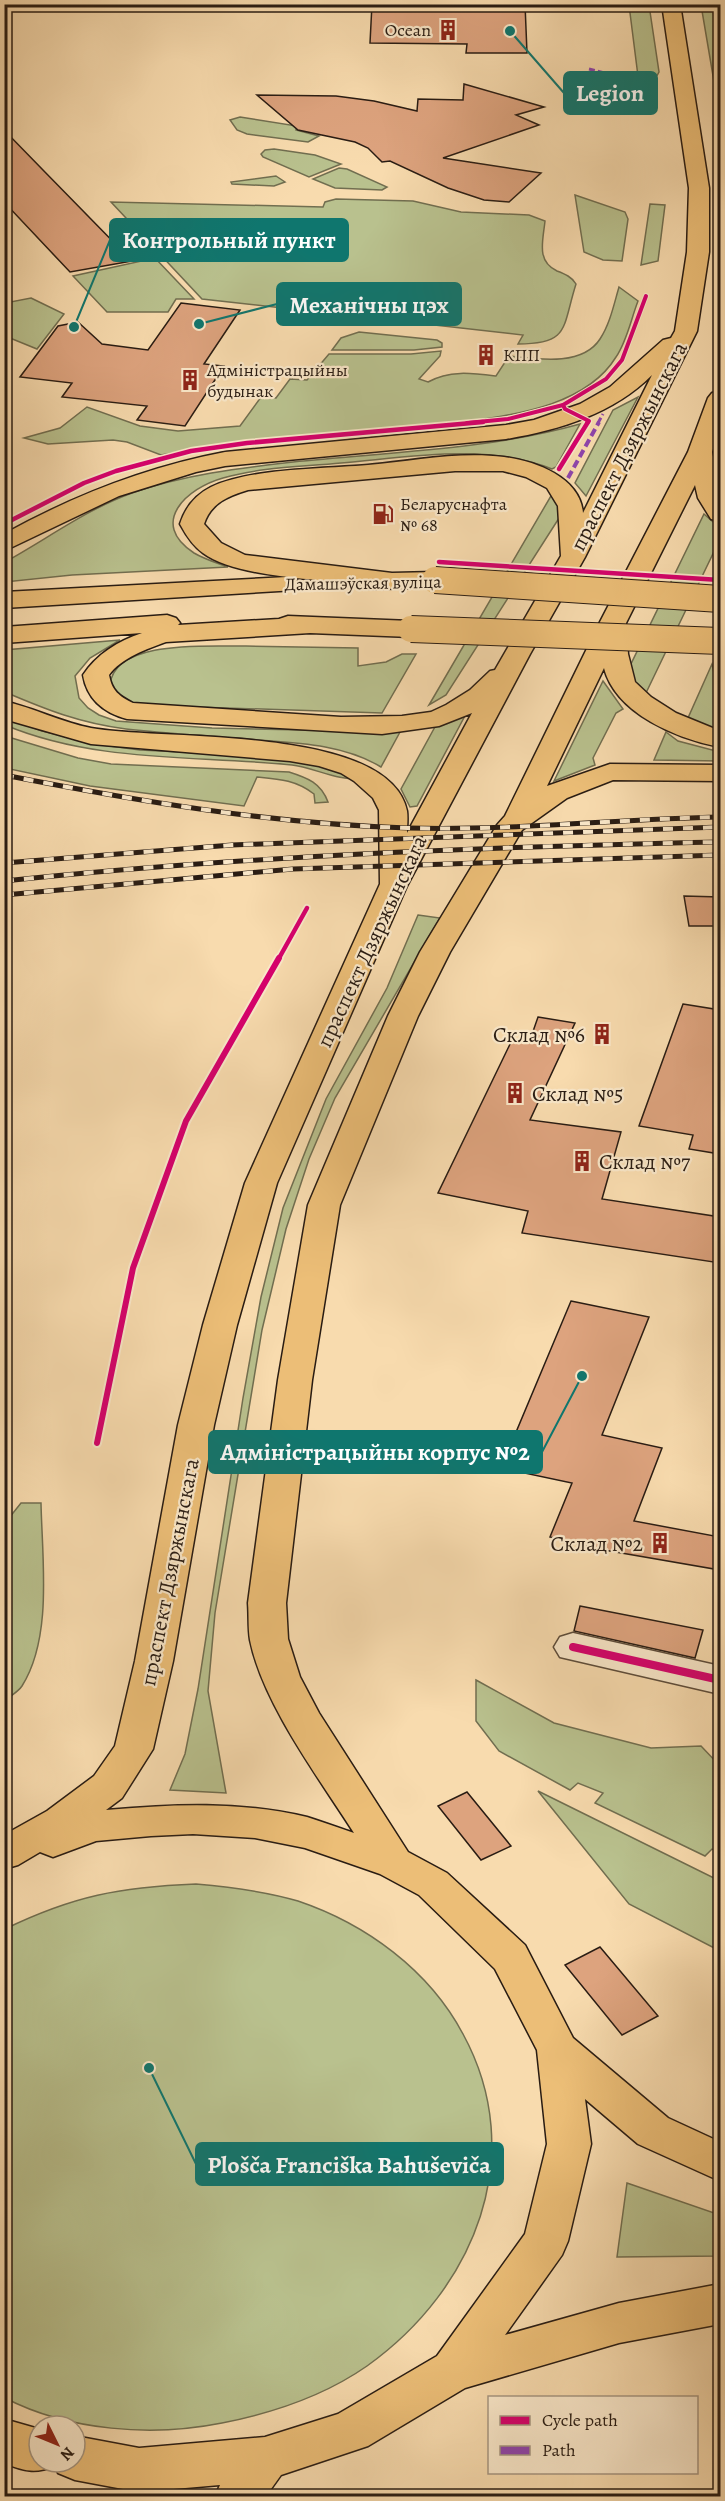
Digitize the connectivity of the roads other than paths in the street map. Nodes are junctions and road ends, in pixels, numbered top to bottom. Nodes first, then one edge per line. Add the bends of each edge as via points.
1 (671, 4) edge
2 (686, 331) junction
3 (720, 398) edge
4 (700, 452) junction
5 (720, 514) edge
6 (4, 544) edge
7 (573, 557) junction
8 (389, 580) junction
9 (720, 599) edge
10 (4, 600) edge
11 (613, 622) junction
12 (309, 625) junction
13 (4, 635) edge
14 (720, 641) edge
15 (513, 663) junction
16 (4, 709) edge
17 (720, 739) edge
18 (720, 773) edge
19 (517, 820) junction
20 (393, 886) junction
21 (573, 1647) dead end
22 (720, 1680) edge
23 (4, 1854) edge
24 (4, 1860) edge
25 (394, 1863) junction
26 (558, 2050) junction
27 (720, 2162) edge
28 (720, 2304) edge
29 (453, 2371) junction
30 (4, 2440) edge
31 (27, 2448) edge
32 (265, 2459) junction
33 (87, 2460) edge
34 (239, 2496) edge

1 - 2 main road, праспект Дзяржынскага via 699,188 698,252
2 - 6 main road via 629,384 562,420 506,432 182,466 83,501
2 - 7 main road, праспект Дзяржынскага
3 - 4 main road
4 - 5 main road via 710,498
4 - 11 main road
7 - 8 main road via 570,506 563,493 555,483 534,471 504,464 455,464 246,483 203,501 195,511 192,524 201,540 240,562
7 - 15 main road, праспект Дзяржынскага
8 - 9 main road, Дамашэўская вуліца, bridge
8 - 10 main road, Дамашэўская вуліца
11 - 17 main road via 617,666 623,683 647,707
11 - 19 main road
12 - 13 main road, Дамашэўская вуліца via 150,622
12 - 14 main road, Дамашэўская вуліца, bridge
12 - 15 main road via 162,634 135,644 104,664 96,675 98,689 127,711 323,724 404,723 441,717 458,709 494,684
15 - 20 main road, праспект Дзяржынскага
16 - 20 main road via 91,736 310,755 354,769 379,786 393,810
18 - 19 main road via 610,772 557,792
19 - 25 main road via 435,952 403,1016 324,1205 295,1380 269,1592 269,1639 281,1677 304,1721
20 - 23 main road, праспект Дзяржынскага via 261,1183 196,1425 154,1661 134,1749 108,1787 60,1822
21 - 22 street
24 - 25 main road via 93,1826 193,1819 255,1823 307,1833
25 - 26 main road via 433,1884 510,1957
26 - 27 main road via 653,2131
26 - 29 main road via 569,2144 546,2241
28 - 29 main road via 682,2308 603,2327
29 - 32 main road via 351,2431
30 - 31 main road
32 - 33 main road via 139,2470
32 - 34 main road

